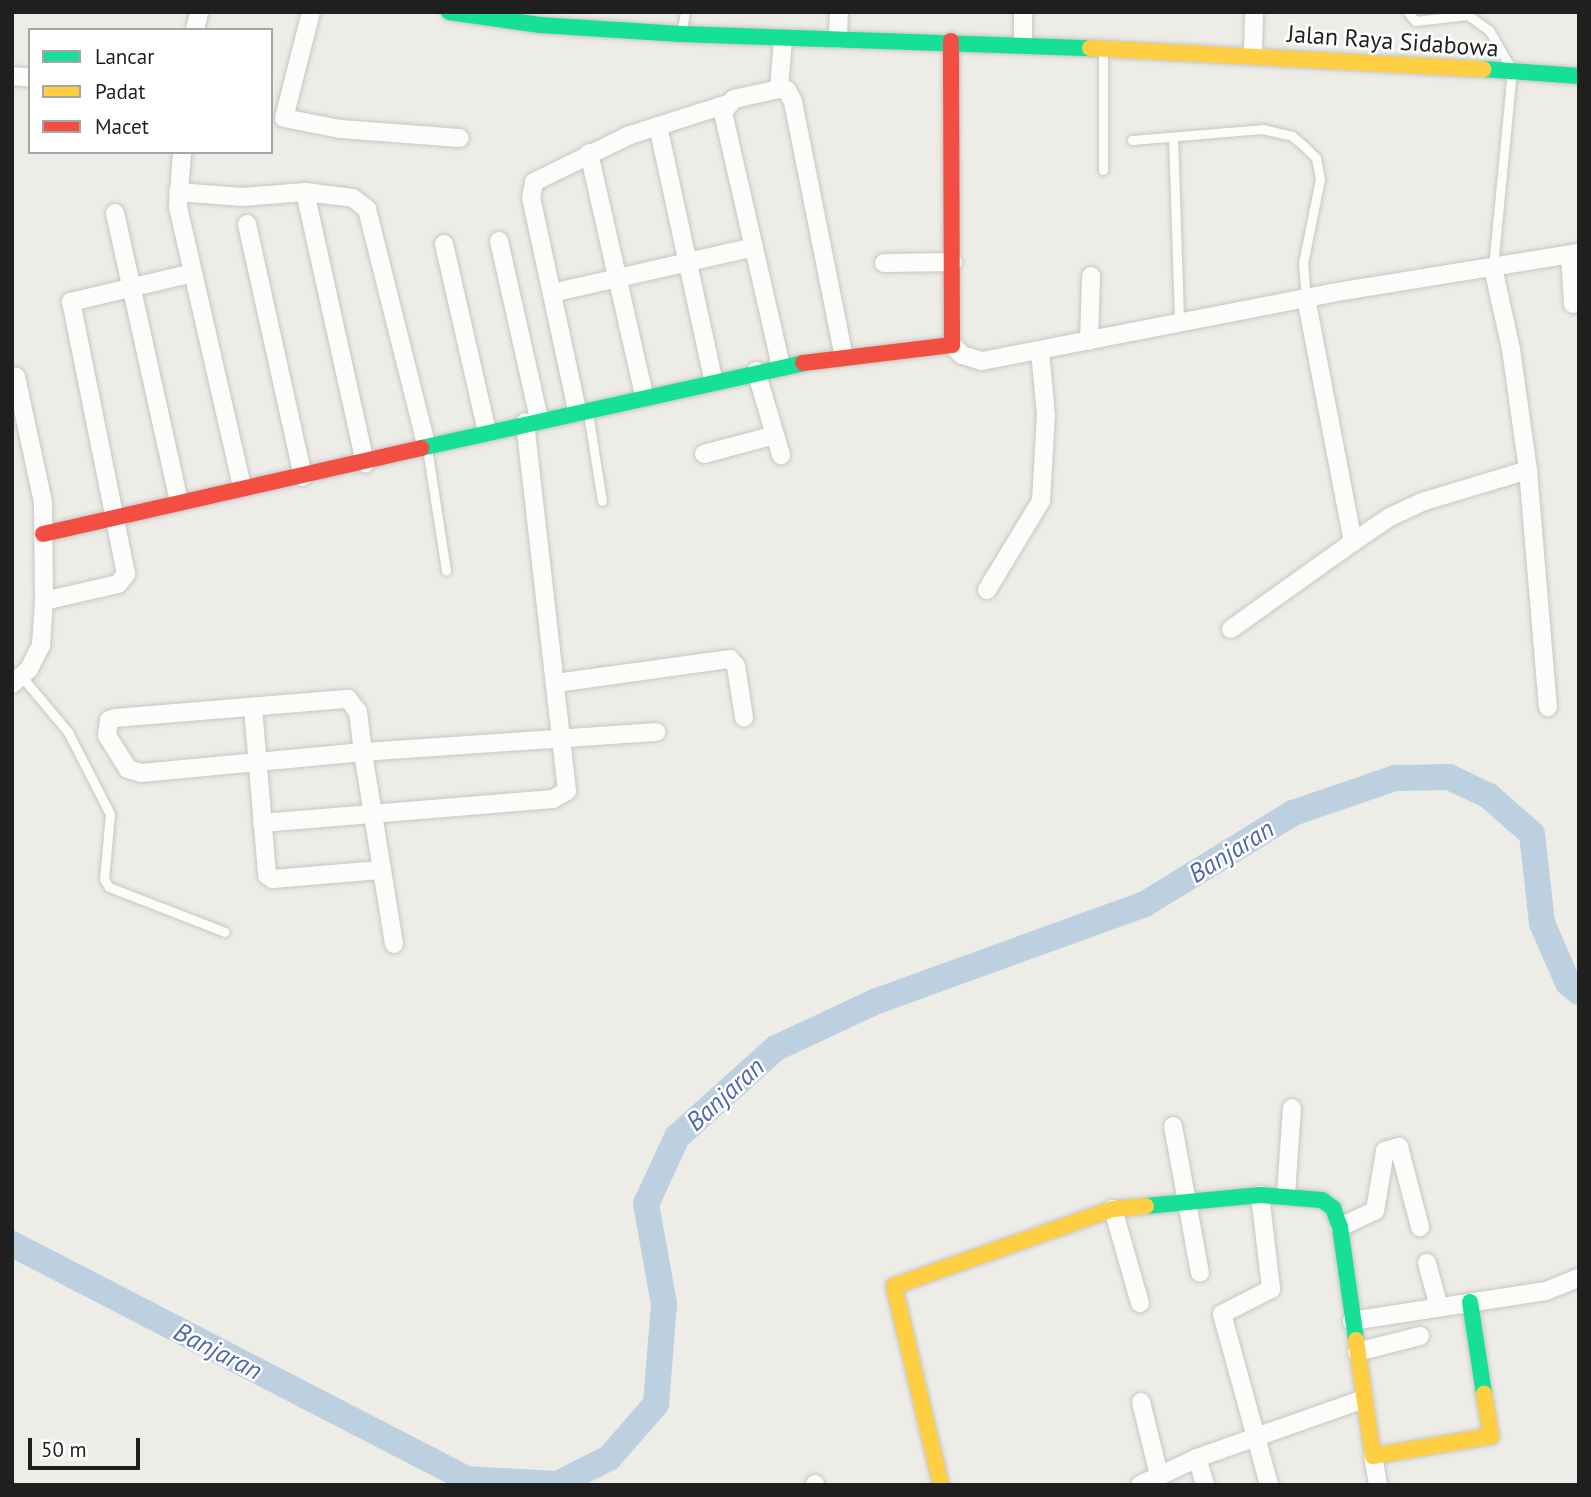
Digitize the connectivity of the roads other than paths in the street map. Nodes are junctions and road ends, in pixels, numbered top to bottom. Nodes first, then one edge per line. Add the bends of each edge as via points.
1 (311, 12) edge
2 (449, 12) edge
3 (685, 12) edge
4 (839, 12) edge
5 (1023, 12) edge
6 (1254, 12) edge
7 (1408, 12) edge
8 (520, 18) edge
9 (681, 34) junction
10 (783, 38) junction
11 (838, 39) junction
12 (951, 41) junction
13 (1023, 45) junction
14 (1102, 50) junction
15 (1253, 54) junction
16 (1511, 72) junction
17 (1579, 76) edge
18 (779, 89) junction
19 (727, 104) junction
20 (658, 125) junction
21 (1173, 137) junction
22 (460, 138) dead end
23 (1132, 140) dead end
24 (589, 153) junction
25 (182, 154) edge
26 (1103, 170) dead end
27 (178, 192) junction
28 (305, 192) junction
29 (115, 214) dead end
30 (247, 224) dead end
31 (499, 241) dead end
32 (444, 244) dead end
33 (754, 247) junction
34 (1574, 254) edge
35 (953, 262) junction
36 (685, 263) junction
37 (884, 263) dead end
38 (1493, 268) junction
39 (193, 273) junction
40 (1091, 276) dead end
41 (618, 278) junction
42 (130, 288) junction
43 (552, 293) junction
44 (1307, 299) junction
45 (1573, 303) dead end
46 (1179, 321) junction
47 (1089, 341) junction
48 (952, 345) junction
49 (1040, 352) junction
50 (844, 357) junction
51 (781, 366) junction
52 (756, 371) junction
53 (16, 377) dead end
54 (714, 382) junction
55 (644, 396) junction
56 (582, 409) junction
57 (532, 420) junction
58 (486, 432) junction
59 (775, 435) junction
60 (427, 447) junction
61 (705, 454) dead end
62 (780, 455) dead end
63 (365, 463) junction
64 (1528, 470) junction
65 (303, 477) junction
66 (242, 487) junction
67 (602, 501) dead end
68 (179, 502) junction
69 (118, 517) junction
70 (43, 534) junction
71 (1353, 542) junction
72 (446, 571) dead end
73 (987, 590) dead end
74 (44, 601) junction
75 (1231, 629) dead end
76 (20, 681) edge
77 (556, 683) junction
78 (253, 707) junction
79 (1548, 707) dead end
80 (744, 717) dead end
81 (656, 732) dead end
82 (562, 740) junction
83 (363, 752) junction
84 (259, 762) junction
85 (369, 814) junction
86 (262, 822) junction
87 (380, 870) junction
88 (225, 932) dead end
89 (394, 944) dead end
90 (1292, 1108) dead end
91 (1173, 1126) dead end
92 (1260, 1195) junction
93 (1286, 1195) junction
94 (1187, 1201) junction
95 (1113, 1209) junction
96 (1340, 1227) junction
97 (1420, 1227) dead end
98 (1427, 1263) dead end
99 (1200, 1273) dead end
100 (1579, 1278) edge
101 (1470, 1302) junction
102 (1140, 1303) dead end
103 (1439, 1307) junction
104 (1352, 1321) junction
105 (1420, 1336) dead end
106 (1357, 1352) junction
107 (1362, 1400) junction
108 (1141, 1402) dead end
109 (1254, 1437) junction
110 (1373, 1456) junction
111 (1197, 1458) junction
112 (1166, 1477) edge
113 (942, 1485) edge
114 (1140, 1485) edge
115 (1205, 1485) edge
116 (1269, 1485) edge
117 (1378, 1485) edge

1 - 22 street via 284,118 388,134
2 - 8 main road, Jalan Raya Sidabowa
3 - 9 lane
4 - 11 street
5 - 13 street
6 - 15 street
7 - 16 lane via 1415,21 1468,15 1489,30
8 - 9 main road, Jalan Raya Sidabowa
9 - 10 main road, Jalan Raya Sidabowa
10 - 11 main road, Jalan Raya Sidabowa
10 - 18 street
11 - 12 main road, Jalan Raya Sidabowa
12 - 13 main road, Jalan Raya Sidabowa
12 - 35 main road
13 - 14 main road, Jalan Raya Sidabowa
14 - 15 main road, Jalan Raya Sidabowa
14 - 26 lane
15 - 16 main road, Jalan Raya Sidabowa
16 - 17 main road, Jalan Raya Sidabowa
16 - 38 lane
18 - 19 street
18 - 50 street via 787,90 793,102
19 - 20 street
19 - 33 street via 726,129
20 - 24 street
20 - 36 street
21 - 23 lane
21 - 44 lane via 1262,130 1292,136 1316,158 1320,179 1303,263
21 - 46 lane
24 - 41 street
24 - 43 street via 534,183 531,198
25 - 27 street
27 - 28 street via 242,197
27 - 39 street
28 - 60 street via 353,198 371,216
28 - 63 street
29 - 42 street
30 - 65 street
31 - 57 street
32 - 58 street
33 - 36 street
33 - 51 street
34 - 38 street
34 - 45 street
35 - 37 street
35 - 48 main road
36 - 41 street
36 - 54 street
38 - 44 street
38 - 64 street via 1511,349
39 - 42 street
39 - 66 street
40 - 47 street
41 - 43 street
41 - 55 street
42 - 68 street
42 - 69 street via 75,300 71,306
43 - 56 street
44 - 46 street
44 - 71 street
46 - 47 street
47 - 49 street
48 - 49 street via 962,355 982,361
48 - 50 main road
49 - 73 street via 1046,415 1041,501
50 - 51 main road
51 - 52 main road
52 - 54 main road
52 - 59 street
53 - 70 street via 41,495
54 - 55 main road
55 - 56 main road
56 - 57 main road
56 - 67 lane
57 - 58 main road
57 - 77 street
58 - 60 main road
59 - 61 street
59 - 62 street
60 - 63 main road
60 - 72 lane
63 - 65 main road
64 - 71 street via 1425,501
64 - 79 street
65 - 66 main road
66 - 68 main road
68 - 69 main road
69 - 70 main road
69 - 74 street via 123,580
70 - 74 street
71 - 75 street
74 - 76 street via 41,645
76 - 88 lane via 68,732 110,814 104,879 109,887
77 - 80 street via 730,659 736,666
77 - 82 street
78 - 83 street via 348,699 358,712
78 - 84 street
78 - 84 street via 115,718 106,726 107,735 134,772
81 - 82 street
82 - 83 street
82 - 85 street via 567,791 562,796
83 - 84 street
83 - 85 street
84 - 86 street
85 - 86 street
85 - 87 street
86 - 87 street via 263,869 273,879
87 - 89 street
90 - 93 street
91 - 94 street
92 - 93 main road
92 - 94 main road
92 - 109 street via 1270,1289 1222,1314
93 - 96 main road via 1322,1200 1333,1208
94 - 95 main road
94 - 99 street
95 - 102 street
95 - 113 main road via 895,1283
96 - 97 street via 1375,1211 1385,1151 1399,1147
96 - 104 main road
98 - 103 street
100 - 101 street via 1546,1291
101 - 103 street
101 - 110 main road via 1491,1436
103 - 104 street
104 - 106 main road
105 - 106 street
106 - 107 main road
107 - 109 street
107 - 110 main road
108 - 112 street
109 - 111 street
109 - 116 street
110 - 117 street
111 - 112 street
111 - 115 street
112 - 114 street

